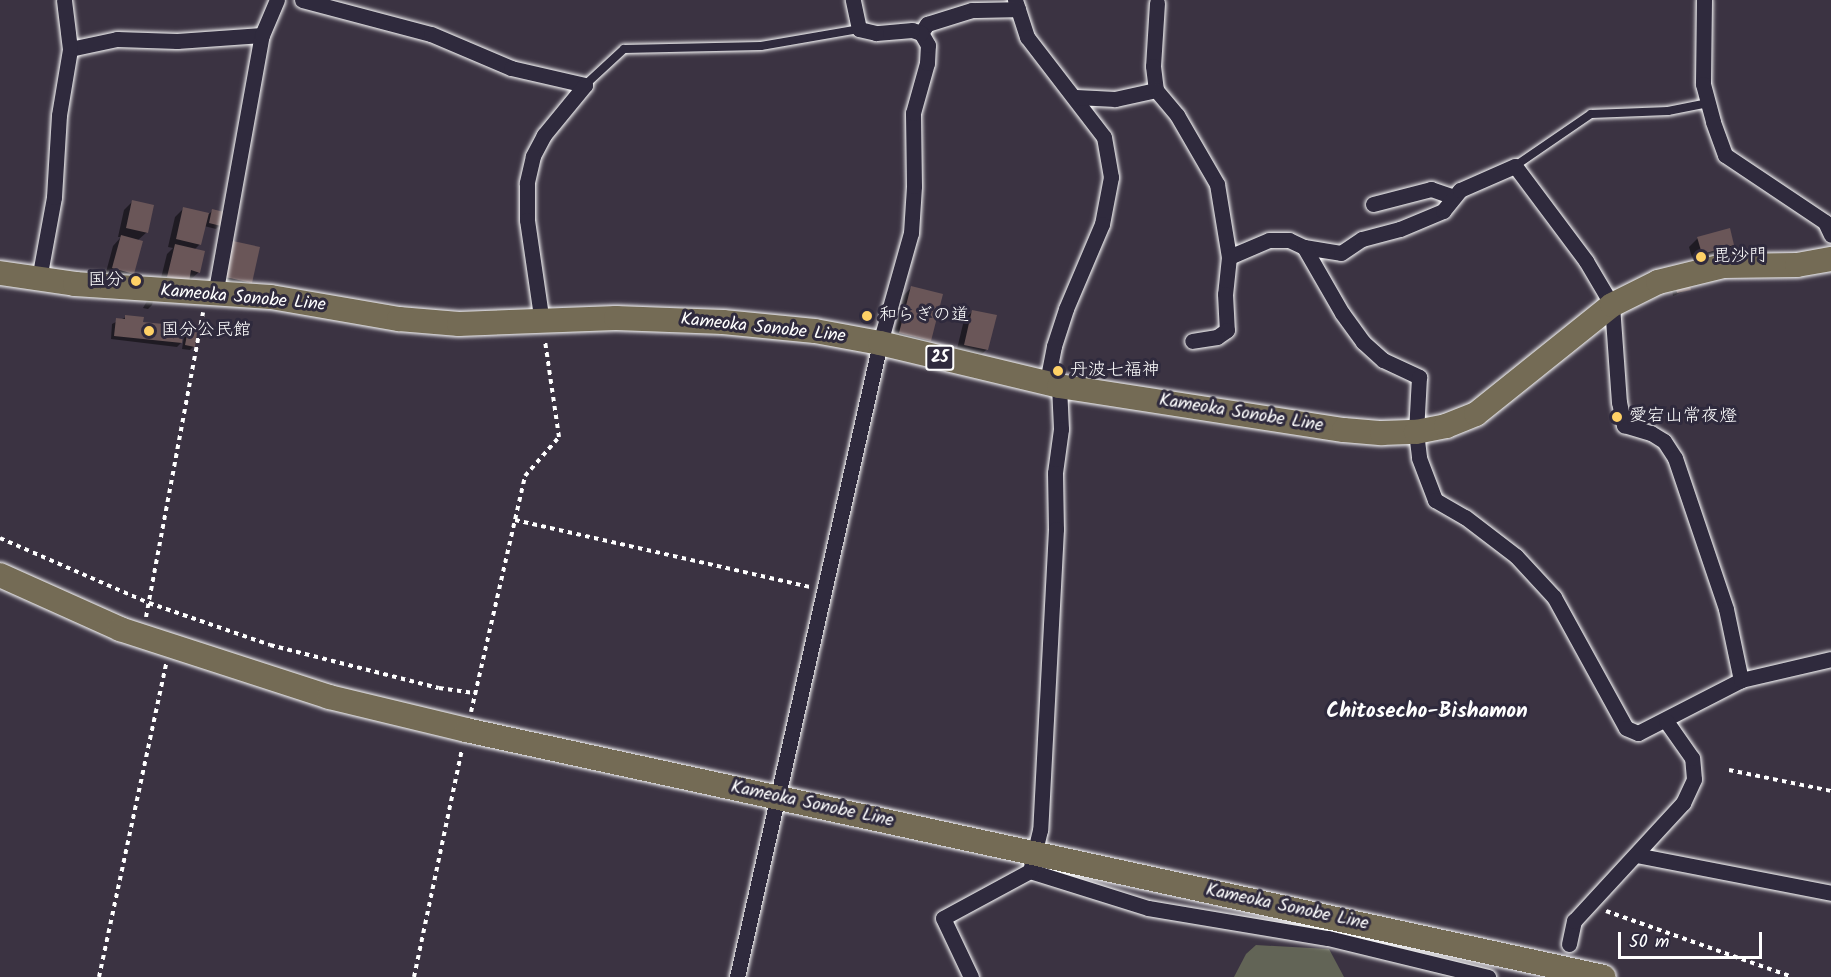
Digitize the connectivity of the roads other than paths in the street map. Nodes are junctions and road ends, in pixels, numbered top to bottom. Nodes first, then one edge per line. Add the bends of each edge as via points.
1 (64, 0) edge
2 (277, 0) edge
3 (302, 0) edge
4 (853, 0) edge
5 (1704, 0) edge
6 (1157, 3) dead end
7 (1017, 5) edge
8 (356, 6) edge
9 (859, 29) junction
10 (921, 33) junction
11 (262, 35) junction
12 (70, 49) junction
13 (585, 85) junction
14 (1156, 90) junction
15 (1076, 97) junction
16 (1708, 103) junction
17 (1515, 166) junction
18 (1454, 197) junction
19 (1373, 204) dead end
20 (1831, 235) edge
21 (1304, 247) junction
22 (1229, 256) junction
23 (1831, 259) edge
24 (0, 273) edge
25 (39, 279) junction
26 (210, 294) junction
27 (1612, 305) junction
28 (542, 322) junction
29 (1192, 341) dead end
30 (880, 343) junction
31 (1053, 385) junction
32 (1416, 432) junction
33 (0, 575) edge
34 (1828, 663) edge
35 (1742, 680) junction
36 (1666, 721) junction
37 (777, 798) junction
38 (1636, 855) junction
39 (1032, 862) junction
40 (1831, 893) edge
41 (1569, 944) dead end
42 (737, 977) edge
43 (970, 977) edge
44 (1488, 977) edge
45 (1604, 977) edge

1 - 12 street
2 - 11 street
3 - 8 street
4 - 9 street
5 - 16 street via 1703,84
6 - 14 street via 1153,66
7 - 10 street via 972,10 927,24
7 - 15 street via 1027,37
8 - 13 street via 511,68
9 - 10 street
9 - 13 lane via 761,46 624,48
10 - 30 street via 928,45 913,113 911,233
11 - 12 street via 177,41 117,39
11 - 26 street
12 - 25 street via 59,115 54,197
13 - 28 street via 544,135 533,156 527,183 527,220
14 - 15 street via 1115,99
14 - 22 street via 1177,115 1217,184
15 - 31 street via 1104,138 1111,177 1102,224 1054,346
16 - 17 lane via 1668,111 1591,114
16 - 20 street via 1725,155 1824,222
17 - 18 street via 1460,190
17 - 27 street via 1586,261
18 - 19 street via 1431,189
18 - 21 street via 1443,212 1362,239 1341,253
21 - 22 street via 1289,240 1269,240
21 - 32 street via 1363,342 1383,360 1419,377
22 - 29 street via 1227,330 1217,337
23 - 27 main road, Kameoka Sonobe Line / 25 via 1797,265 1723,266 1658,282
24 - 25 main road, Kameoka Sonobe Line / 25
25 - 26 main road, Kameoka Sonobe Line / 25
26 - 28 main road, Kameoka Sonobe Line / 25 via 272,297 399,319 459,324
27 - 32 main road, Kameoka Sonobe Line / 25 via 1476,414
27 - 35 street via 1624,425 1664,441 1675,458 1726,609
28 - 30 main road, Kameoka Sonobe Line / 25 via 616,318 723,322 814,331
30 - 31 main road, Kameoka Sonobe Line / 25
30 - 37 street
31 - 32 main road, Kameoka Sonobe Line / 25 via 1344,430
31 - 39 street via 1061,429 1055,473 1056,529 1040,830
32 - 36 street via 1419,458 1435,500 1465,517 1516,556 1554,597 1626,728 1638,733
33 - 37 main road, Kameoka Sonobe Line via 120,629 329,697
34 - 35 street
35 - 36 street
36 - 38 street via 1692,758 1694,778 1683,803
37 - 39 main road, Kameoka Sonobe Line
37 - 42 street
38 - 40 street
38 - 41 street via 1574,921
39 - 43 street via 943,918
39 - 44 street via 1148,908 1328,938
39 - 45 main road, Kameoka Sonobe Line

